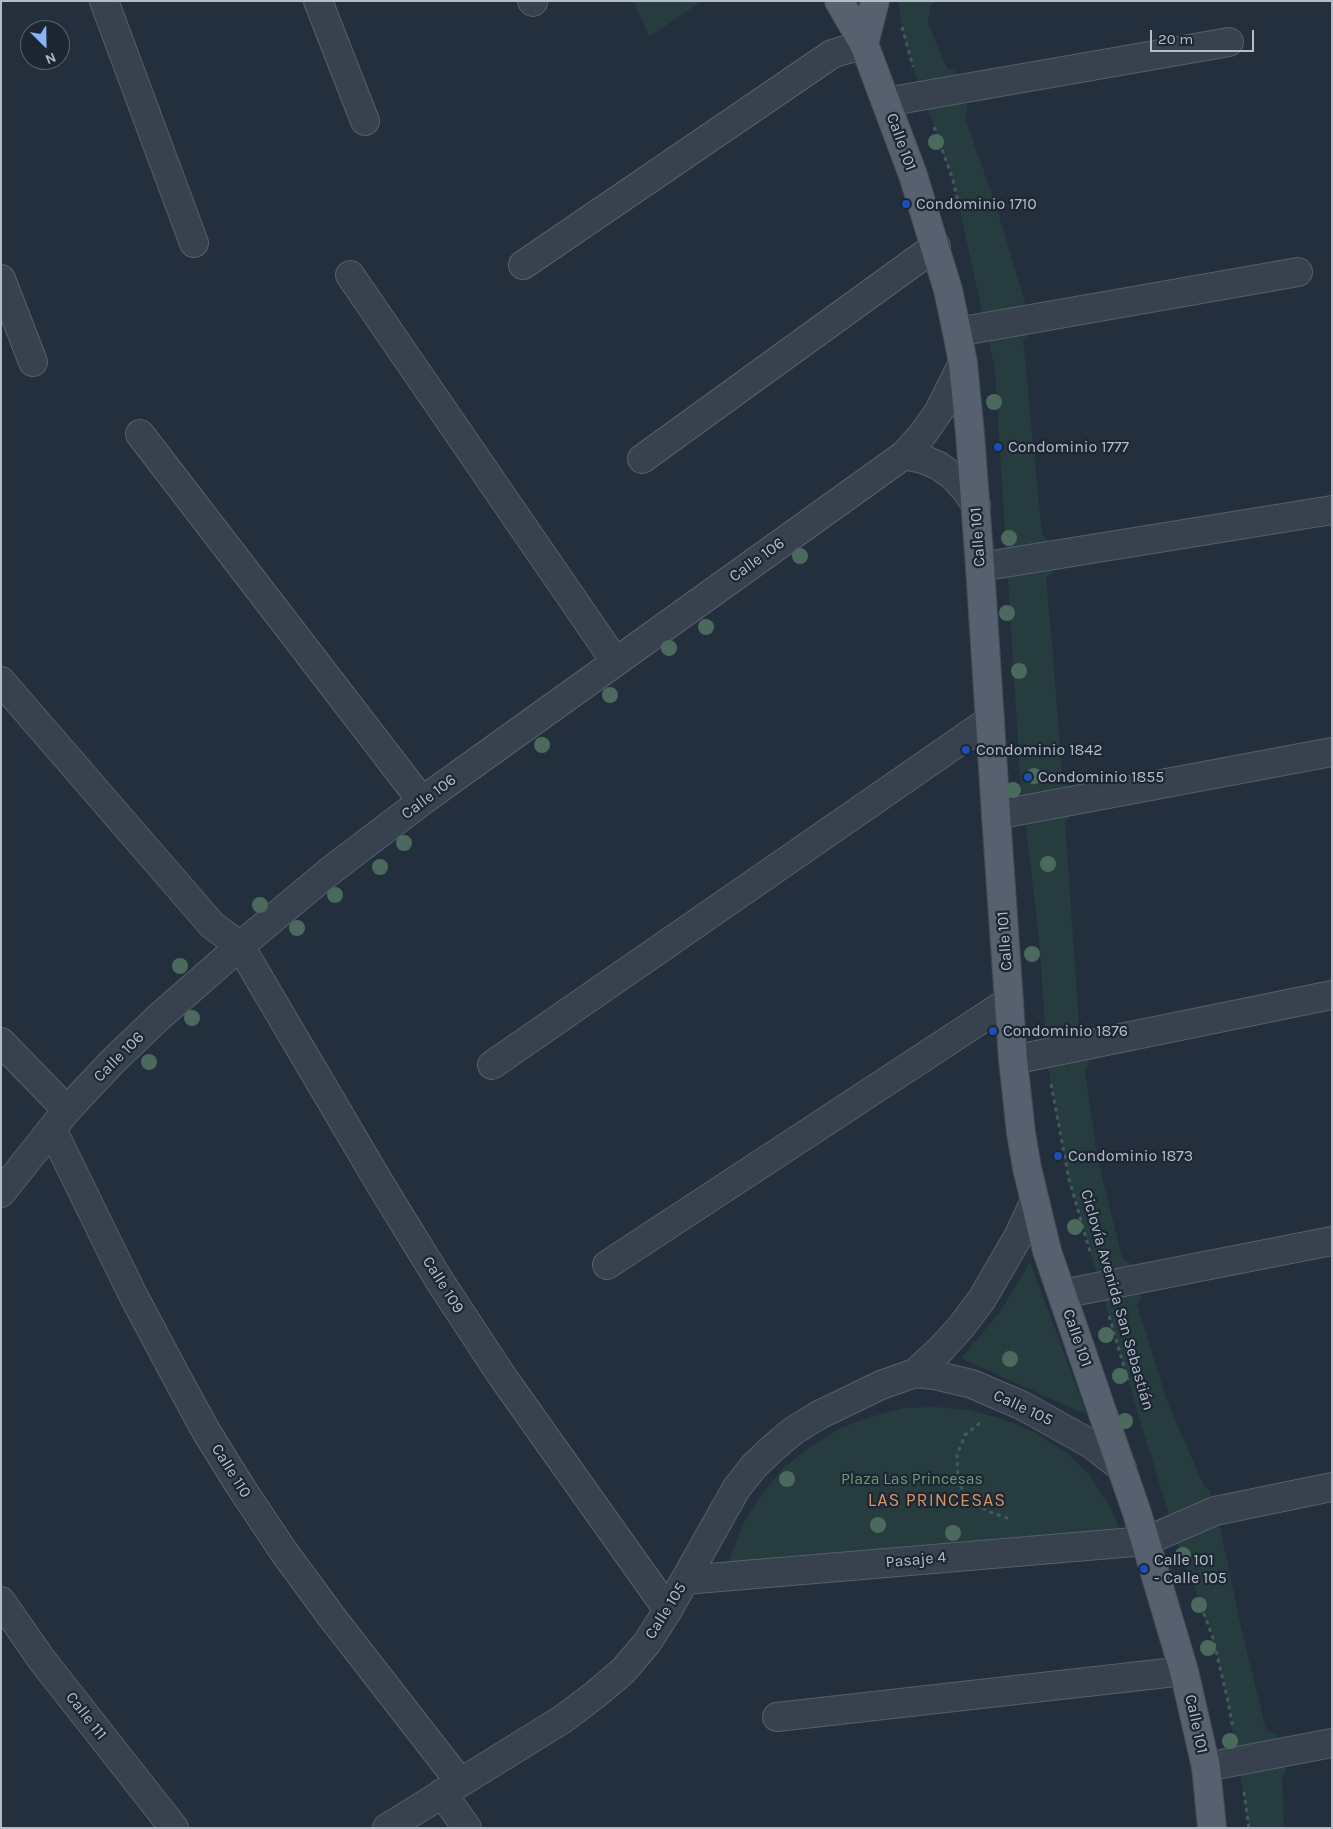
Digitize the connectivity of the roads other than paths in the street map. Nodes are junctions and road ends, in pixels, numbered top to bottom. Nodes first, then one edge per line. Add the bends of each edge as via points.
1 (104, 1) edge
2 (318, 1) edge
3 (839, 1) edge
4 (875, 1) edge
5 (1228, 42) dead end
6 (864, 44) junction
7 (886, 102) junction
8 (365, 121) dead end
9 (194, 243) dead end
10 (936, 246) junction
11 (523, 265) dead end
12 (1298, 272) dead end
13 (350, 275) dead end
14 (1, 279) edge
15 (958, 332) junction
16 (33, 362) dead end
17 (963, 364) junction
18 (140, 434) dead end
19 (904, 454) junction
20 (642, 459) dead end
21 (976, 505) junction
22 (1332, 510) edge
23 (980, 567) junction
24 (615, 661) junction
25 (1, 681) edge
26 (990, 720) junction
27 (1332, 752) edge
28 (422, 801) junction
29 (996, 815) junction
30 (240, 946) junction
31 (1332, 995) edge
32 (1009, 1001) junction
33 (1, 1042) edge
34 (1013, 1060) junction
35 (492, 1065) dead end
36 (59, 1119) junction
37 (1, 1193) edge
38 (1034, 1203) junction
39 (1332, 1241) edge
40 (607, 1265) dead end
41 (1062, 1294) junction
42 (915, 1373) junction
43 (1122, 1468) junction
44 (1332, 1488) edge
45 (1146, 1540) junction
46 (686, 1580) junction
47 (1, 1600) edge
48 (668, 1610) junction
49 (1184, 1671) junction
50 (778, 1717) dead end
51 (1332, 1743) edge
52 (1206, 1767) junction
53 (451, 1788) junction
54 (174, 1828) edge
55 (387, 1828) edge
56 (467, 1828) edge
57 (1212, 1828) edge

1 - 9 street
2 - 8 street
3 - 6 main road, Calle 101
4 - 6 main road
5 - 7 street
6 - 7 main road, Calle 101
6 - 11 street via 832,54
7 - 10 main road, Calle 101
10 - 15 main road, Calle 101
10 - 20 street
12 - 15 street
13 - 24 street
14 - 16 street
15 - 17 main road, Calle 101
17 - 19 street, Calle 106 via 923,434
17 - 21 main road, Calle 101
18 - 28 street
19 - 21 street via 939,466 954,477
19 - 24 street, Calle 106
21 - 23 main road, Calle 101
22 - 23 street
23 - 26 main road, Calle 101
24 - 28 street, Calle 106
25 - 30 street via 212,926
26 - 29 main road, Calle 101
26 - 35 street
27 - 29 street
28 - 30 street, Calle 106
29 - 32 main road, Calle 101
30 - 36 street, Calle 106 via 159,1017
30 - 48 street, Calle 109 via 439,1280 502,1376
31 - 34 street
32 - 34 main road, Calle 101
32 - 40 street
33 - 36 street, Calle 110
34 - 38 main road, Calle 101 via 1021,1133
36 - 37 street, Calle 106
36 - 53 street, Calle 110 via 133,1295 206,1431 284,1552
38 - 41 main road, Calle 101
38 - 42 street, Calle 105 via 982,1299 941,1349
39 - 41 street
41 - 43 main road, Calle 101
42 - 43 street, Calle 105 via 972,1384 1023,1406 1090,1444
42 - 46 street, Calle 105 via 819,1415 773,1448 736,1489
43 - 45 main road, Calle 101
44 - 45 street, Pasaje 4 via 1215,1510
45 - 46 street, Pasaje 4
45 - 49 main road, Calle 101
46 - 48 street, Calle 105
47 - 54 street, Calle 111 via 42,1660
48 - 53 street, Calle 105 via 629,1664 596,1694
49 - 50 street
49 - 52 main road, Calle 101
51 - 52 street
52 - 57 main road, Calle 101
53 - 55 street, Calle 105
53 - 56 street, Calle 110

